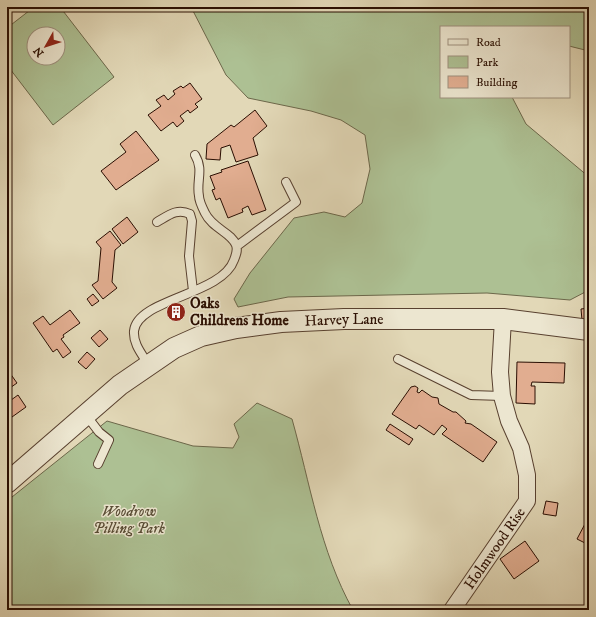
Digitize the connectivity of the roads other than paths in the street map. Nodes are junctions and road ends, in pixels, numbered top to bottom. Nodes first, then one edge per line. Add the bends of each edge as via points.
1 (195, 155) dead end
2 (286, 182) dead end
3 (157, 222) dead end
4 (237, 246) junction
5 (193, 291) junction
6 (503, 319) junction
7 (589, 330) edge
8 (398, 359) dead end
9 (148, 364) junction
10 (502, 396) junction
11 (86, 415) junction
12 (98, 464) dead end
13 (7, 483) edge
14 (452, 610) edge

1 - 4 lane via 200,163 199,196 205,214 217,228 231,236
2 - 4 lane via 296,202
3 - 5 lane via 175,211 183,210 190,214 192,221 189,256
4 - 5 lane via 232,264 226,273 218,280
5 - 9 lane via 139,320 134,330 135,342
6 - 7 street, Harvey Lane
6 - 9 street, Harvey Lane via 344,319 281,322 201,336 174,348
6 - 10 street, Holmwood Rise via 500,372
8 - 10 lane via 471,395
9 - 11 street, Harvey Lane
10 - 14 street, Holmwood Rise via 526,468 527,501
11 - 12 lane via 109,440
11 - 13 street, Harvey Lane

